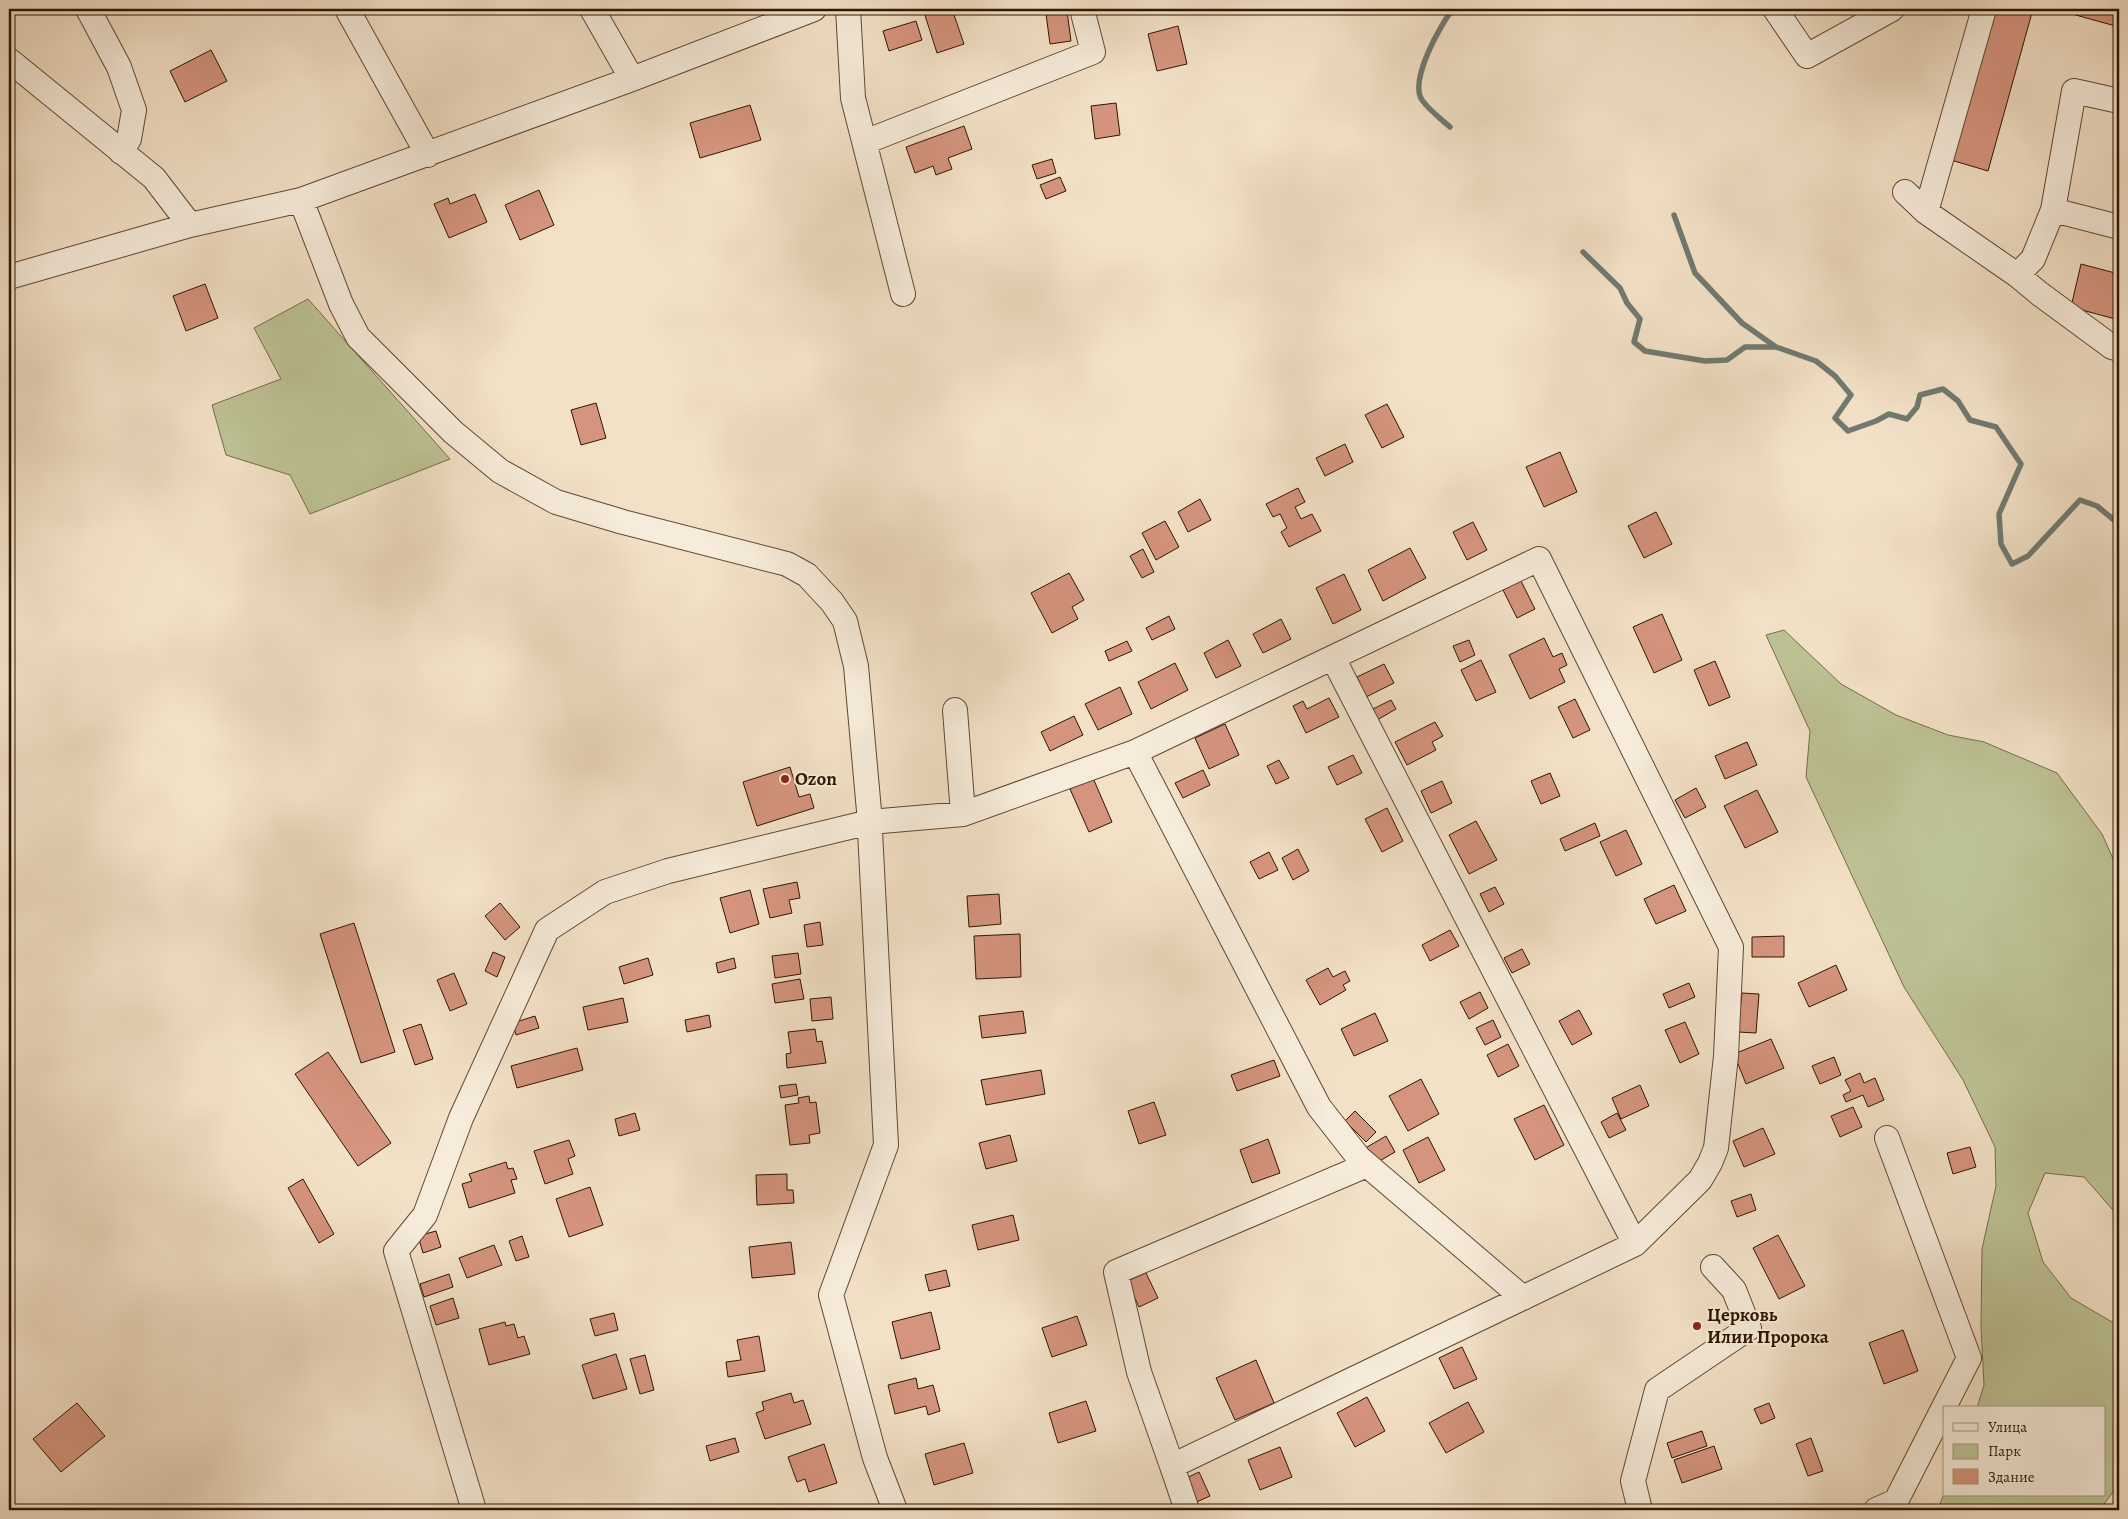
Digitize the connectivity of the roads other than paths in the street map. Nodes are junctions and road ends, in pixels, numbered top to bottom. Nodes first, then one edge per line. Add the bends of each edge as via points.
1 (88, 9) edge
2 (347, 9) edge
3 (592, 9) edge
4 (814, 9) edge
5 (848, 9) edge
6 (1082, 9) edge
7 (1775, 9) edge
8 (1892, 9) edge
9 (1984, 9) edge
10 (9, 60) edge
11 (632, 79) junction
12 (2119, 101) edge
13 (865, 142) junction
14 (121, 152) junction
15 (428, 155) junction
16 (1905, 192) dead end
17 (301, 200) junction
18 (2053, 210) junction
19 (1926, 212) junction
20 (190, 225) junction
21 (2119, 227) edge
22 (2017, 274) junction
23 (9, 277) edge
24 (903, 294) dead end
25 (2119, 349) edge
26 (1333, 658) junction
27 (955, 710) dead end
28 (1136, 752) junction
29 (963, 814) junction
30 (870, 822) junction
31 (1887, 1138) dead end
32 (1367, 1165) junction
33 (1636, 1244) junction
34 (1713, 1267) dead end
35 (1523, 1298) junction
36 (1944, 1406) edge
37 (1943, 1409) edge
38 (1172, 1466) junction
39 (474, 1510) edge
40 (895, 1510) edge
41 (1187, 1510) edge
42 (1640, 1510) edge
43 (1876, 1510) edge

1 - 14 street via 119,66 134,110 129,139
2 - 15 street
3 - 11 street
4 - 11 street
5 - 13 street via 853,98
6 - 13 street via 1093,52
7 - 8 street via 1807,56
9 - 19 street
10 - 14 street
11 - 15 street
12 - 18 street via 2074,91
13 - 24 street
14 - 20 street via 154,178
15 - 17 street
16 - 19 street
17 - 20 street
17 - 30 street via 358,337 453,432 500,471 556,502 787,564 807,576 832,602 845,621 856,666
18 - 21 street
18 - 22 street via 2034,259
19 - 22 street
20 - 23 street
22 - 25 street via 2112,347
26 - 28 street
26 - 33 street
26 - 33 street via 1539,559 1731,947 1726,1056 1716,1148 1700,1180
27 - 29 street
28 - 29 street
28 - 32 street via 1319,1108
29 - 30 street
30 - 39 street via 668,871 605,892 547,930 461,1118 425,1215 396,1250
30 - 40 street via 886,1145 831,1295 875,1458
31 - 36 street via 1969,1358
32 - 35 street
32 - 38 street via 1116,1272 1138,1372
33 - 35 street
34 - 42 street via 1734,1290 1749,1328 1657,1390 1633,1481
35 - 38 street
37 - 43 street via 1896,1501
38 - 41 street

